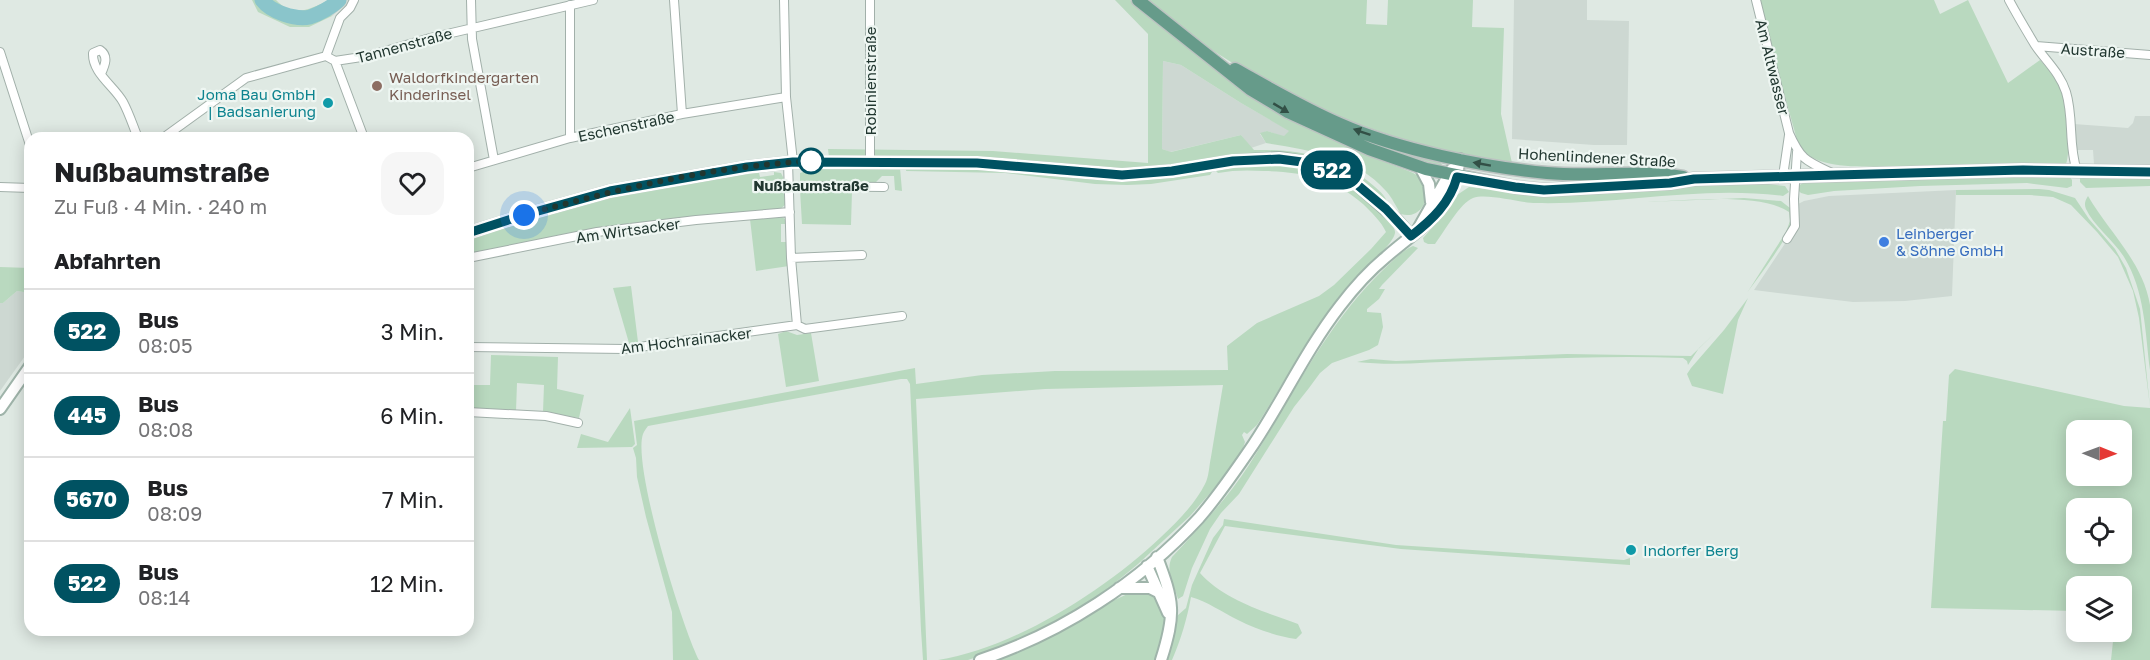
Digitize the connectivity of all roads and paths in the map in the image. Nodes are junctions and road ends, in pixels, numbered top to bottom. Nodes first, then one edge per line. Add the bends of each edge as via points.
1 (354, 0) edge
2 (471, 0) edge
3 (593, 0) edge
4 (674, 0) edge
5 (784, 0) edge
6 (870, 0) edge
7 (1138, 0) edge
8 (1756, 0) edge
9 (2009, 0) edge
10 (570, 5) junction
11 (471, 28) junction
12 (2036, 46) junction
13 (1200, 49) junction
14 (0, 52) edge
15 (2150, 55) edge
16 (326, 56) junction
17 (335, 62) junction
18 (101, 74) dead end
19 (786, 97) junction
20 (682, 114) junction
21 (26, 132) edge
22 (135, 132) edge
23 (171, 132) edge
24 (362, 132) edge
25 (1789, 133) junction
26 (570, 138) junction
27 (1797, 152) junction
28 (1460, 159) junction
29 (494, 160) junction
30 (791, 162) junction
31 (870, 162) junction
32 (474, 166) edge
33 (1420, 167) junction
34 (2077, 171) junction
35 (2150, 172) edge
36 (1836, 175) junction
37 (1453, 176) junction
38 (1789, 176) junction
39 (1694, 179) junction
40 (789, 186) junction
41 (0, 187) edge
42 (24, 188) edge
43 (884, 188) dead end
44 (1431, 203) junction
45 (790, 212) junction
46 (474, 231) edge
47 (1414, 234) junction
48 (1787, 239) dead end
49 (862, 255) dead end
50 (474, 257) edge
51 (791, 258) junction
52 (902, 316) dead end
53 (797, 325) junction
54 (474, 347) edge
55 (24, 375) edge
56 (0, 409) edge
57 (474, 412) edge
58 (578, 423) dead end
59 (1157, 557) junction
60 (1147, 566) junction
61 (1119, 588) junction
62 (1161, 593) junction
63 (1171, 624) junction
64 (980, 660) edge
65 (1161, 660) edge

1 - 16 street via 340,18
2 - 11 street
3 - 10 street, Tannenstraße
4 - 20 street
5 - 19 street
6 - 31 street, Robinienstraße
7 - 13 main road
8 - 25 street, Am Altwasser
9 - 12 street
10 - 11 street, Tannenstraße
10 - 26 street
11 - 17 street, Tannenstraße via 368,57
11 - 29 street
12 - 15 street, Austraße
12 - 34 street via 2061,79 2067,94
28 -> 13 main road, Hohenlindener Straße via 1342,125
13 -> 33 main road, Hohenlindener Straße via 1250,89 1288,112
14 - 21 street
16 - 17 street, Tannenstraße
16 - 23 street via 246,78
17 - 24 street
18 - 22 street via 122,100
19 - 20 street, Eschenstraße
19 - 30 street
20 - 26 street, Eschenstraße
25 - 27 street, Am Altwasser
25 - 38 street, Am Altwasser
26 - 29 street, Eschenstraße
27 - 36 street
27 - 38 street, Am Altwasser
28 - 37 street
39 -> 28 main road, Hohenlindener Straße via 1545,172
29 - 32 street, Eschenstraße
30 - 31 street
30 - 40 street
30 - 46 street via 610,191
31 - 47 street via 977,163 1122,175 1233,161 1294,160 1325,167 1354,182
33 - 37 main road, Hohenlindener Straße
33 - 44 street via 1429,184
34 - 35 main road, Hohenlindener Straße
34 - 36 main road, Hohenlindener Straße
36 - 38 main road, Hohenlindener Straße
37 - 39 main road, Hohenlindener Straße via 1544,190
37 - 44 street
37 - 47 street via 1453,191 1436,216
38 - 39 main road, Hohenlindener Straße
38 - 48 street via 1795,226
40 - 43 street
40 - 45 street
41 - 42 street
44 - 47 street
45 - 50 street, Am Wirtsacker via 597,232
45 - 51 street
47 - 59 street via 1376,266 1340,307 1228,481 1198,518
49 - 51 street
51 - 53 street
52 - 53 street, Am Hochrainacker via 805,330
53 - 54 street, Am Hochrainacker via 625,349
55 - 56 street
57 - 58 street via 546,416
59 - 60 street
59 - 63 street via 1173,609
60 - 61 street
60 - 62 street
61 - 62 street via 1150,588
61 - 64 street via 1041,635
62 - 63 street
63 - 65 street

